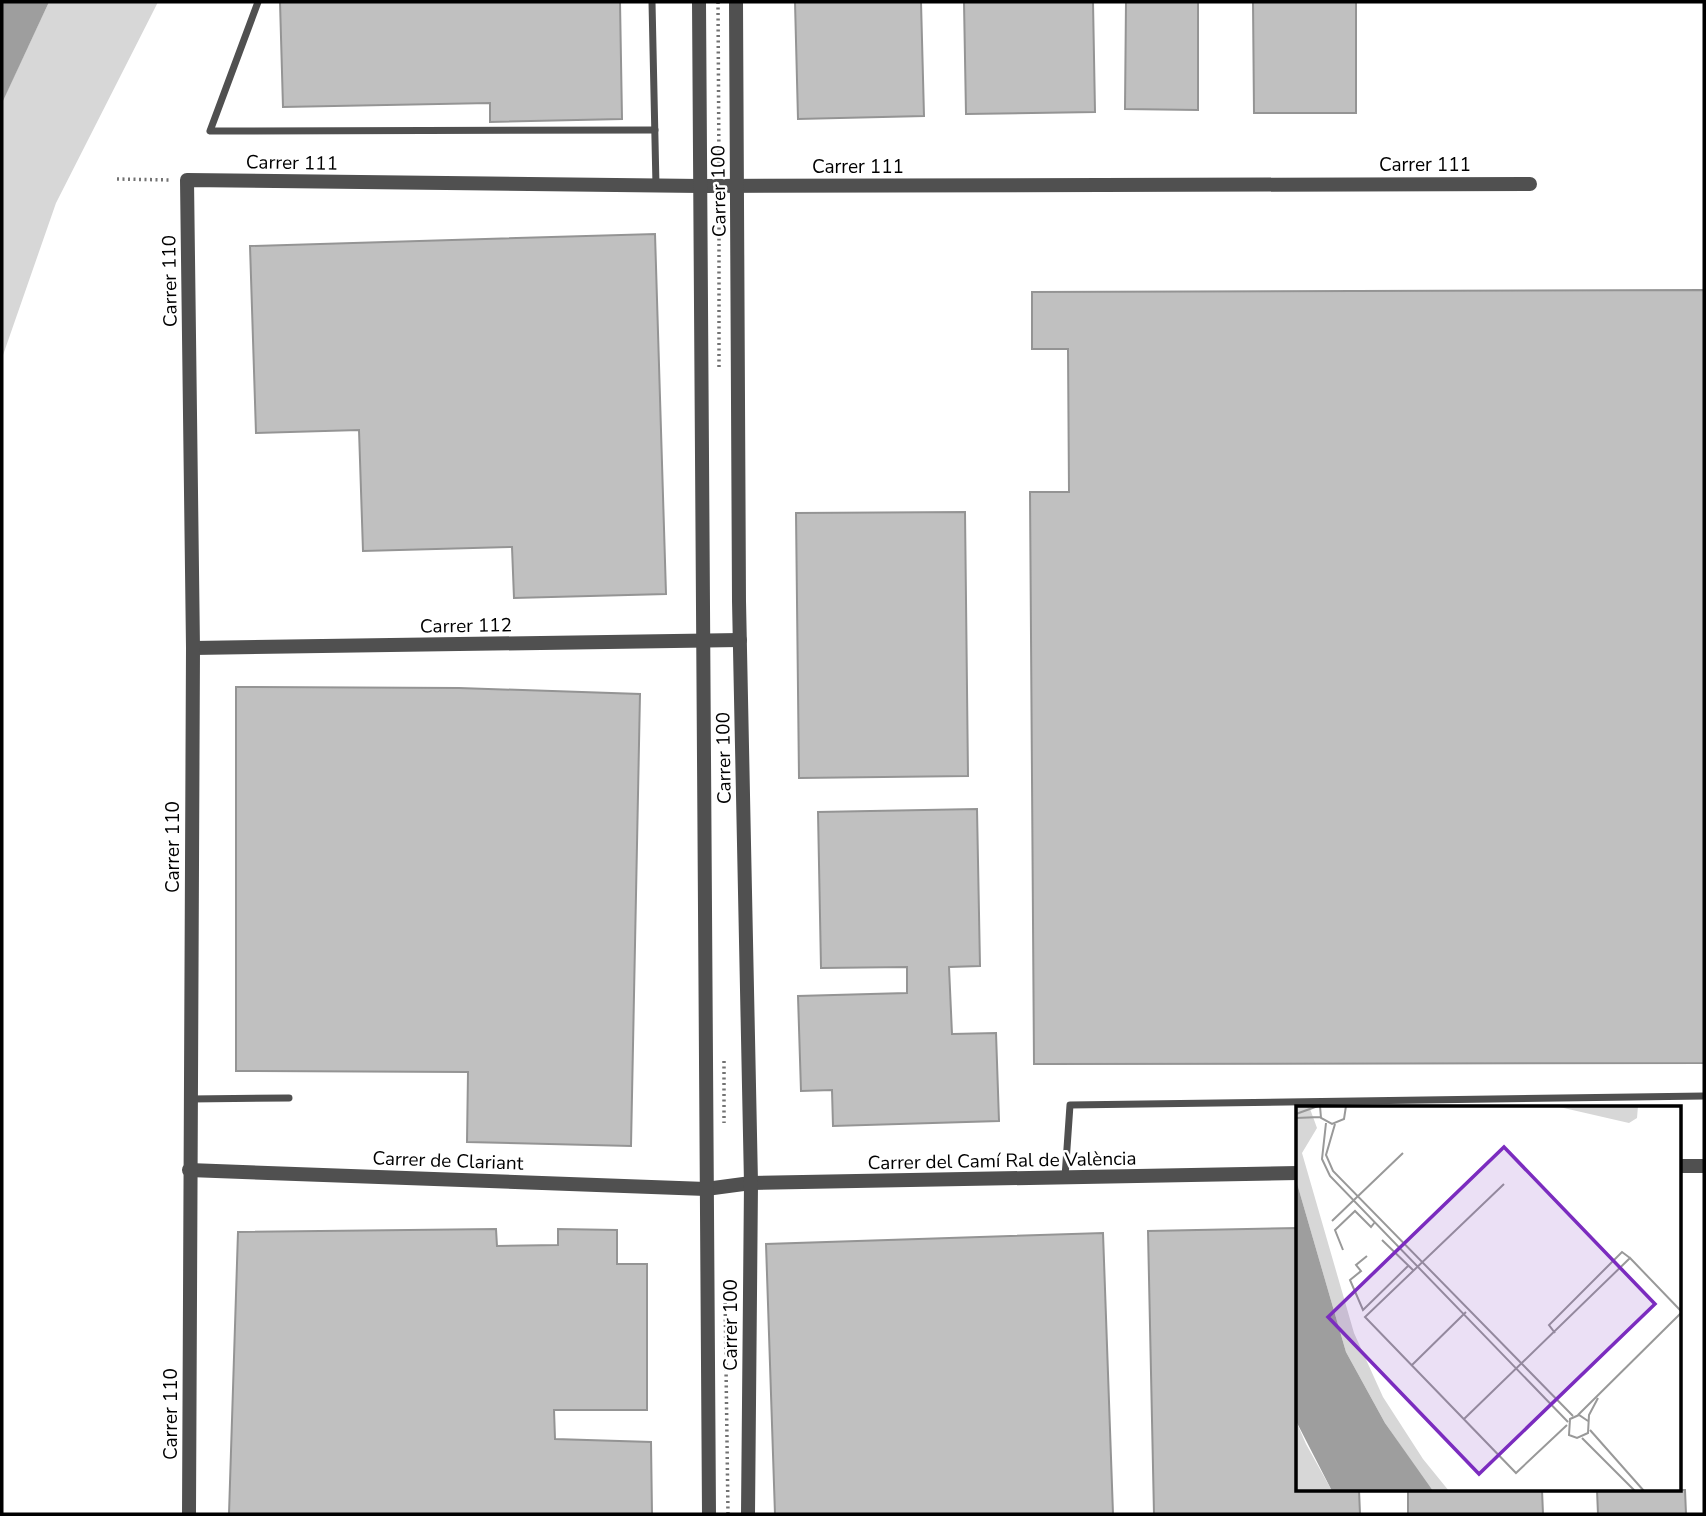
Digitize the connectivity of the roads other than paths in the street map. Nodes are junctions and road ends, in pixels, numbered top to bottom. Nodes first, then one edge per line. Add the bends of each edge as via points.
1 (258, 2) edge
2 (652, 2) edge
3 (699, 2) edge
4 (736, 2) edge
5 (654, 130) junction
6 (187, 180) joint
7 (1530, 184) dead end
8 (656, 186) junction
9 (701, 186) junction
10 (737, 186) junction
11 (703, 640) junction
12 (740, 640) junction
13 (193, 648) junction
14 (1704, 1096) edge
15 (289, 1098) dead end
16 (190, 1099) junction
17 (1682, 1166) edge
18 (1704, 1166) edge
19 (189, 1170) junction
20 (1296, 1173) edge
21 (1065, 1178) junction
22 (751, 1183) junction
23 (706, 1189) junction
24 (189, 1514) edge
25 (709, 1514) edge
26 (748, 1514) edge

1 - 5 lane via 210,131
2 - 5 lane
3 - 9 street, Carrer 100
4 - 10 street, Carrer 100
5 - 8 lane
6 - 8 street, Carrer 111
6 - 13 street, Carrer 110
7 - 10 street, Carrer 111
8 - 9 street, Carrer 111
9 - 10 street, Carrer 111
9 - 11 street, Carrer 100
10 - 12 street, Carrer 100
11 - 12 street, Carrer 112
11 - 13 street, Carrer 112
11 - 23 street, Carrer 100
12 - 22 street, Carrer 100
13 - 16 street, Carrer 110
14 - 21 lane via 1070,1105
15 - 16 lane
16 - 19 street, Carrer 110
17 - 18 street
19 - 23 street, Carrer de Clariant
19 - 24 street, Carrer 110
20 - 21 street, Carrer del Camí Ral de València
21 - 22 street, Carrer del Camí Ral de València
22 - 23 street, Carrer del Camí Ral de València
22 - 26 street, Carrer 100
23 - 25 street, Carrer 100

